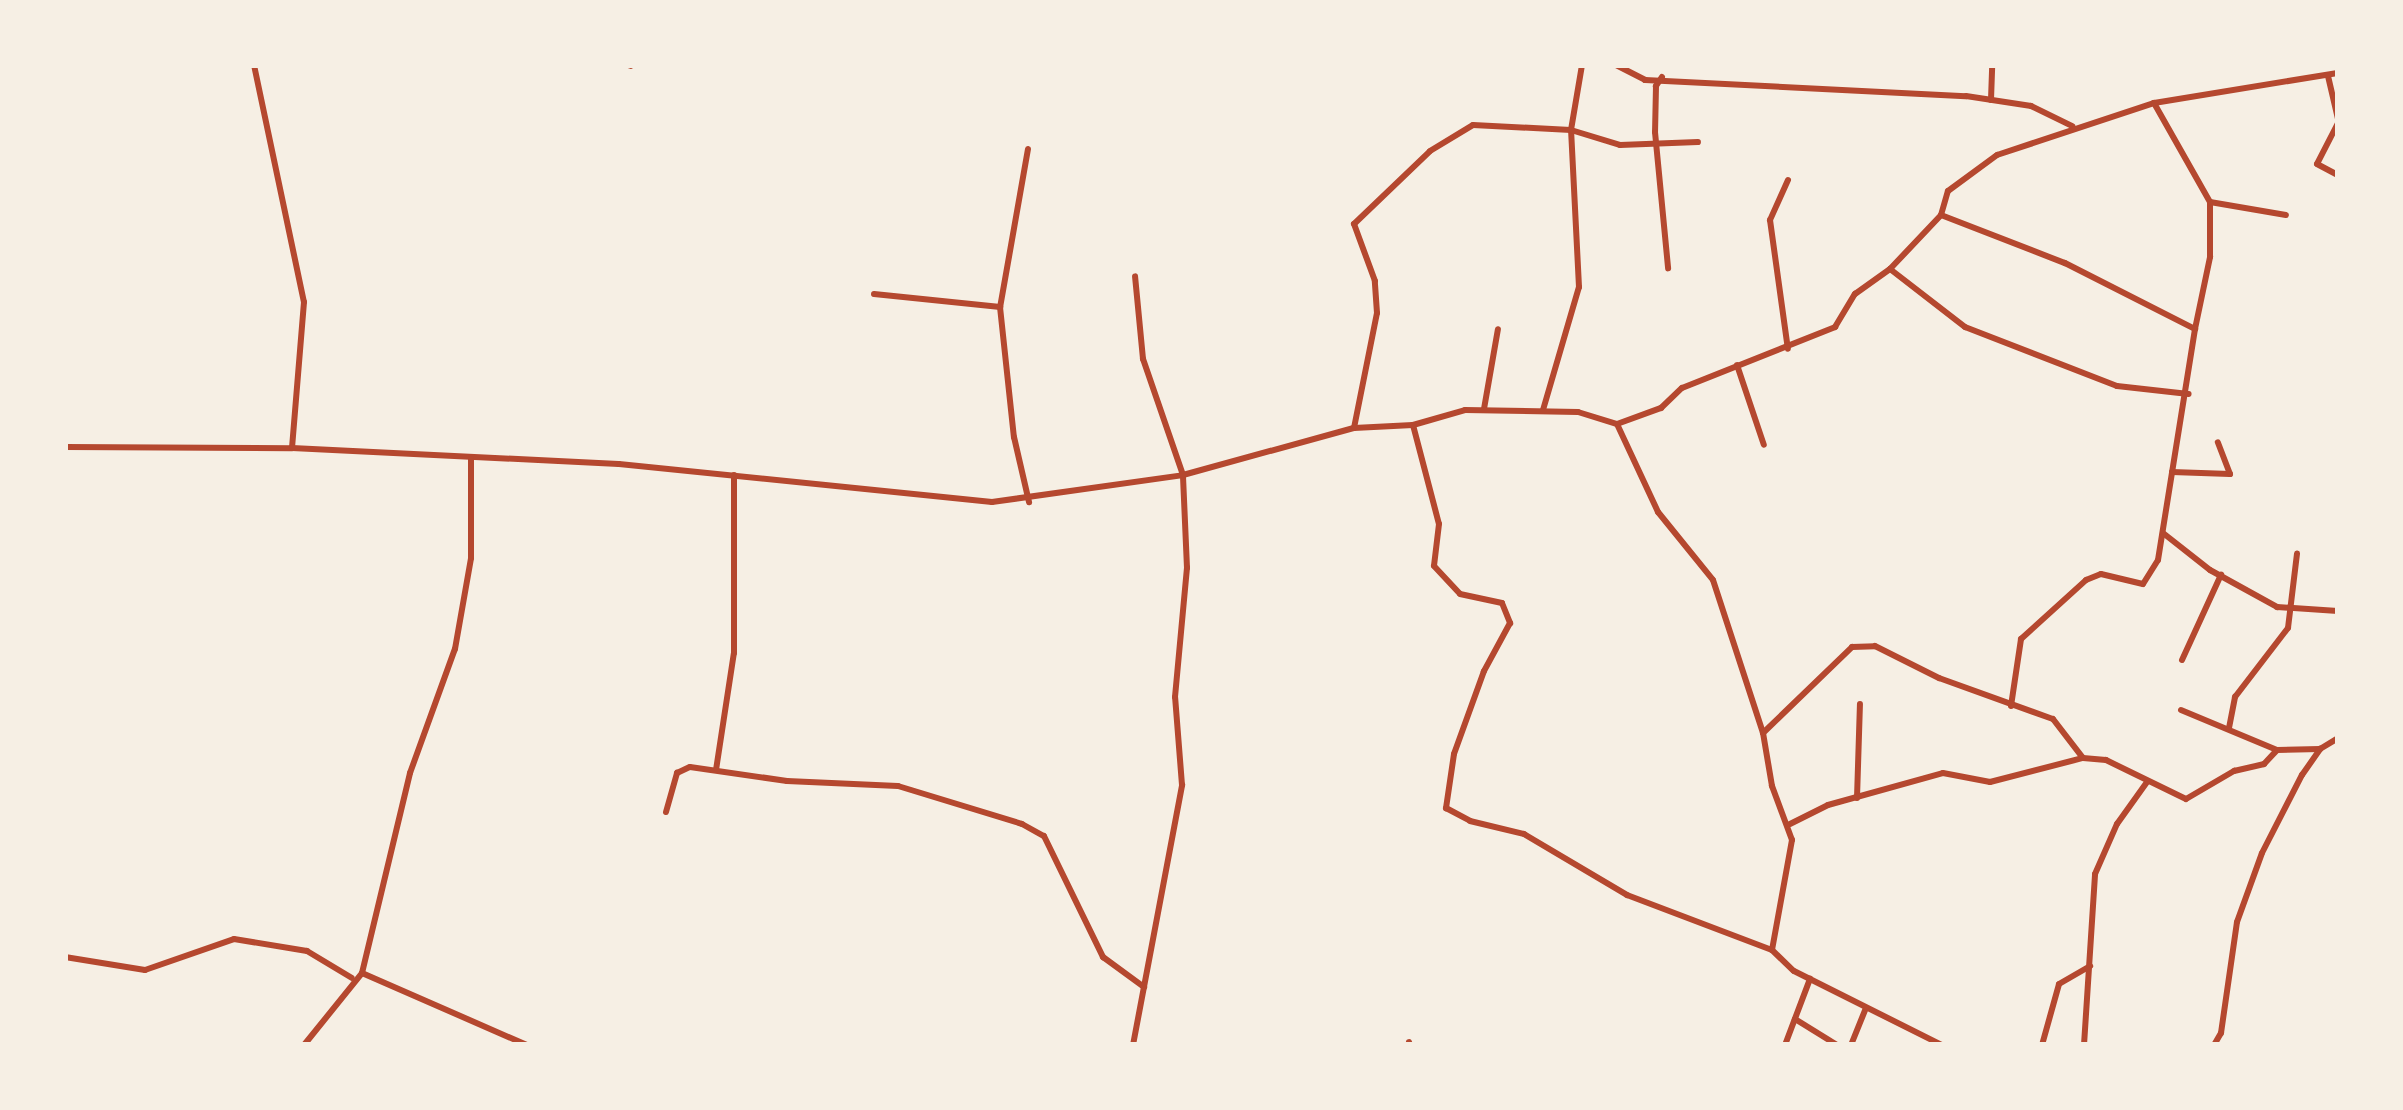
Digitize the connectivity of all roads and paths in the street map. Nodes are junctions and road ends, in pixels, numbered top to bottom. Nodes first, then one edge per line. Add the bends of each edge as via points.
1 (254, 65) edge
2 (1582, 65) edge
3 (1616, 65) edge
4 (1992, 65) edge
5 (2338, 74) edge
6 (1663, 76) junction
7 (2328, 76) junction
8 (1991, 100) junction
9 (2154, 102) junction
10 (2338, 121) edge
11 (2072, 126) junction
12 (1572, 130) junction
13 (1698, 142) dead end
14 (1659, 146) junction
15 (1028, 148) dead end
16 (2338, 175) edge
17 (1788, 180) dead end
18 (2210, 202) junction
19 (1940, 215) junction
20 (2286, 215) dead end
21 (1668, 268) dead end
22 (1890, 269) junction
23 (1135, 276) dead end
24 (874, 294) dead end
25 (1000, 306) junction
26 (1498, 329) dead end
27 (2195, 329) junction
28 (1788, 348) junction
29 (1737, 365) junction
30 (2189, 394) junction
31 (1484, 410) junction
32 (1543, 410) junction
33 (1617, 424) junction
34 (1413, 425) junction
35 (1354, 428) junction
36 (2218, 442) dead end
37 (1764, 444) dead end
38 (65, 446) edge
39 (292, 448) junction
40 (470, 459) junction
41 (2172, 472) junction
42 (734, 475) junction
43 (1183, 475) junction
44 (1029, 502) junction
45 (2163, 533) junction
46 (2298, 554) dead end
47 (2221, 575) junction
48 (2291, 609) junction
49 (2338, 610) edge
50 (2182, 660) dead end
51 (1860, 704) dead end
52 (2011, 706) junction
53 (2181, 710) dead end
54 (2230, 728) junction
55 (1763, 734) junction
56 (2338, 738) edge
57 (2320, 749) junction
58 (2277, 750) junction
59 (2082, 758) junction
60 (716, 770) junction
61 (2146, 782) junction
62 (1856, 798) junction
63 (666, 812) dead end
64 (1790, 824) junction
65 (1772, 950) junction
66 (65, 958) edge
67 (2090, 966) junction
68 (362, 974) junction
69 (353, 978) junction
70 (1810, 979) junction
71 (1144, 987) junction
72 (1866, 1008) junction
73 (1796, 1019) junction
74 (304, 1045) edge
75 (528, 1045) edge
76 (1134, 1045) edge
77 (1785, 1045) edge
78 (1837, 1045) edge
79 (1851, 1045) edge
80 (1942, 1045) edge
81 (2042, 1045) edge
82 (2084, 1045) edge
83 (2214, 1045) edge

1 - 39 street via 304,302
2 - 12 street
3 - 6 street via 1645,80
4 - 8 street
5 - 7 street
6 - 8 street
6 - 14 street via 1656,86
7 - 9 street
7 - 10 street
8 - 11 street via 2031,106
9 - 11 street
9 - 18 street
10 - 16 street via 2317,164
11 - 19 street via 1997,154 1963,176 1948,190
12 - 14 street via 1620,145
12 - 32 street via 1579,287
12 - 35 street via 1459,128 1356,218 1375,281 1377,314
13 - 14 street
14 - 21 street
15 - 25 street
17 - 28 street via 1770,220
18 - 20 street
18 - 27 street via 2210,257
19 - 22 street
19 - 27 street via 2065,263
22 - 28 street via 1856,294 1835,327
22 - 30 street via 1964,327 2118,386
23 - 43 street via 1143,359
24 - 25 street
25 - 44 street via 1014,438
26 - 31 street
27 - 30 street
28 - 29 street
29 - 33 street
29 - 37 street
30 - 41 street
31 - 32 street
31 - 34 street
32 - 33 street via 1602,416
33 - 55 street via 1658,512 1713,580
34 - 35 street
34 - 65 street via 1439,524 1434,566 1460,594 1502,603 1510,624 1484,671 1454,754 1446,808 1524,834 1627,895
35 - 43 street
36 - 41 street via 2230,474
38 - 39 street
39 - 40 street
40 - 42 street
40 - 68 street via 470,558 454,649 400,810
41 - 45 street
42 - 44 street via 926,500
42 - 60 street via 734,653
43 - 44 street
43 - 71 street via 1187,568 1175,697 1183,773 1170,873
45 - 47 street
45 - 52 street via 2158,560 2143,584 2124,576 2086,580 2020,639
46 - 48 street
47 - 48 street
47 - 50 street
48 - 49 street
48 - 54 street via 2288,628 2235,697
51 - 62 street
52 - 55 street via 1862,644
52 - 59 street via 2053,720
53 - 54 street
54 - 58 street
55 - 64 street via 1772,786
56 - 57 street
57 - 58 street
57 - 83 street via 2262,853 2238,922 2222,1033
58 - 61 street via 2264,764 2234,771 2186,799
59 - 61 street via 2106,760
59 - 62 street via 1990,782 1943,773
60 - 63 street via 682,768
60 - 71 street via 787,782 898,786 1034,829 1044,836 1103,957
61 - 67 street via 2117,824 2095,874
62 - 64 street
64 - 65 street via 1791,868
65 - 70 street
66 - 69 street via 145,970 234,939 307,951
67 - 81 street via 2059,984
67 - 82 street
68 - 69 street
68 - 75 street
69 - 74 street
70 - 72 street
70 - 73 street
71 - 76 street
72 - 79 street
72 - 80 street
73 - 77 street
73 - 78 street

